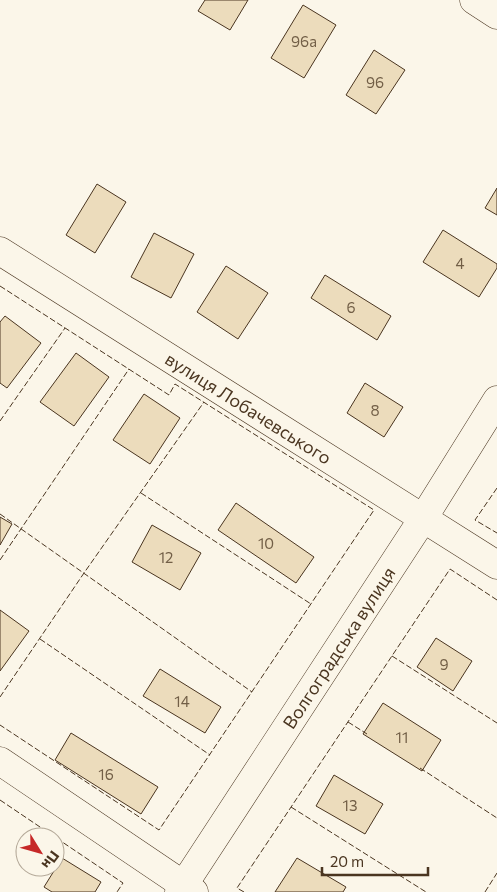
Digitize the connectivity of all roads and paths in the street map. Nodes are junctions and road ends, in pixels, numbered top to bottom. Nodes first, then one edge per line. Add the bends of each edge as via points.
1 (474, 0) edge
2 (497, 15) edge
3 (0, 251) edge
4 (497, 400) edge
5 (424, 518) junction
6 (497, 565) edge
7 (0, 761) edge
8 (185, 890) edge

1 - 2 street
3 - 5 street, вулиця Лобачевського
4 - 5 street, Волгоградська вулиця
5 - 6 street, вулиця Лобачевського
5 - 8 street, Волгоградська вулиця
7 - 8 street

